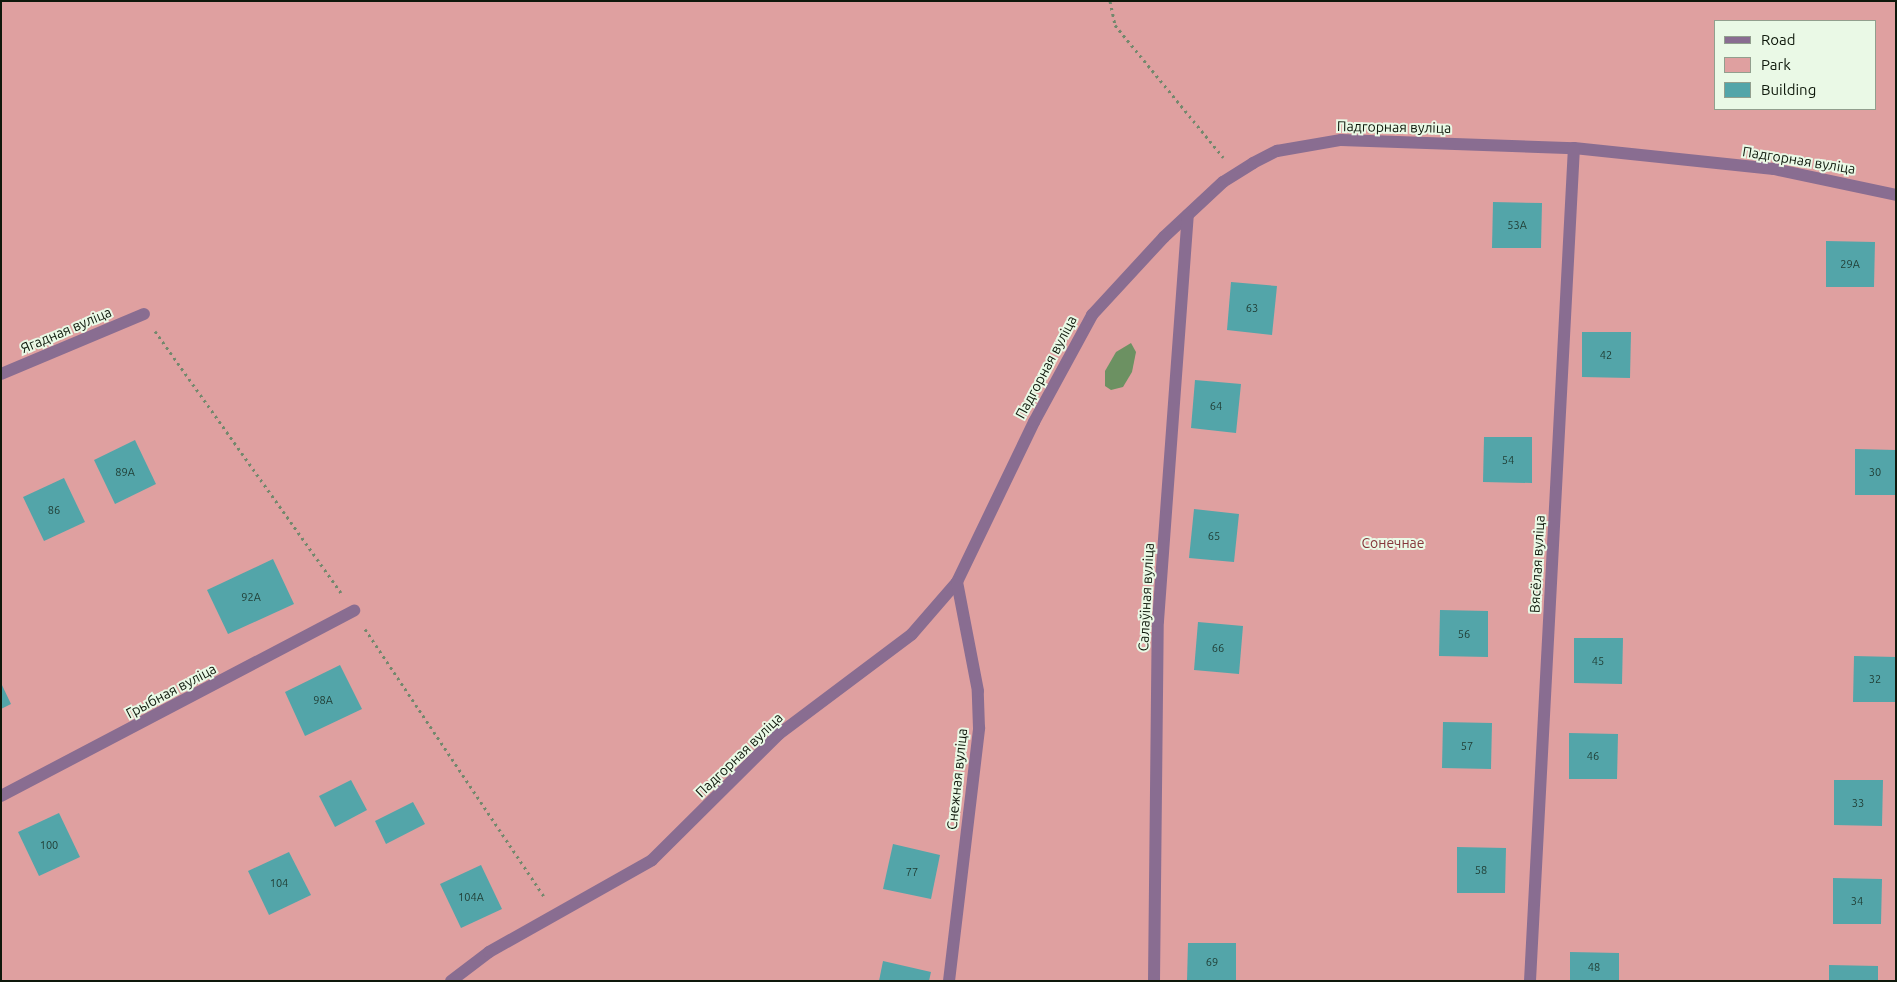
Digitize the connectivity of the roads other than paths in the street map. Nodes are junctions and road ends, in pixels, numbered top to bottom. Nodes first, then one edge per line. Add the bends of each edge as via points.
1 (1574, 148) junction
2 (1896, 195) edge
3 (1188, 215) junction
4 (144, 314) road end
5 (1, 374) edge
6 (957, 582) junction
7 (354, 612) road end
8 (1, 796) edge
9 (451, 981) edge
10 (949, 981) edge
11 (1154, 981) edge
12 (1530, 981) edge

1 - 2 street, Падгорная вуліца via 1774,169
1 - 3 street, Падгорная вуліца via 1341,140 1276,151 1236,174
1 - 12 street, Вясёлая вуліца
3 - 6 street, Падгорная вуліца via 1112,290 1082,329
3 - 11 street, Салаўіная вуліца via 1158,621
4 - 5 street, Ягадная вуліца
6 - 9 street, Падгорная вуліца via 890,654 779,734 652,860 558,917 489,952
6 - 10 street, Снежная вуліца via 978,691 979,728
7 - 8 street, Грыбная вуліца

